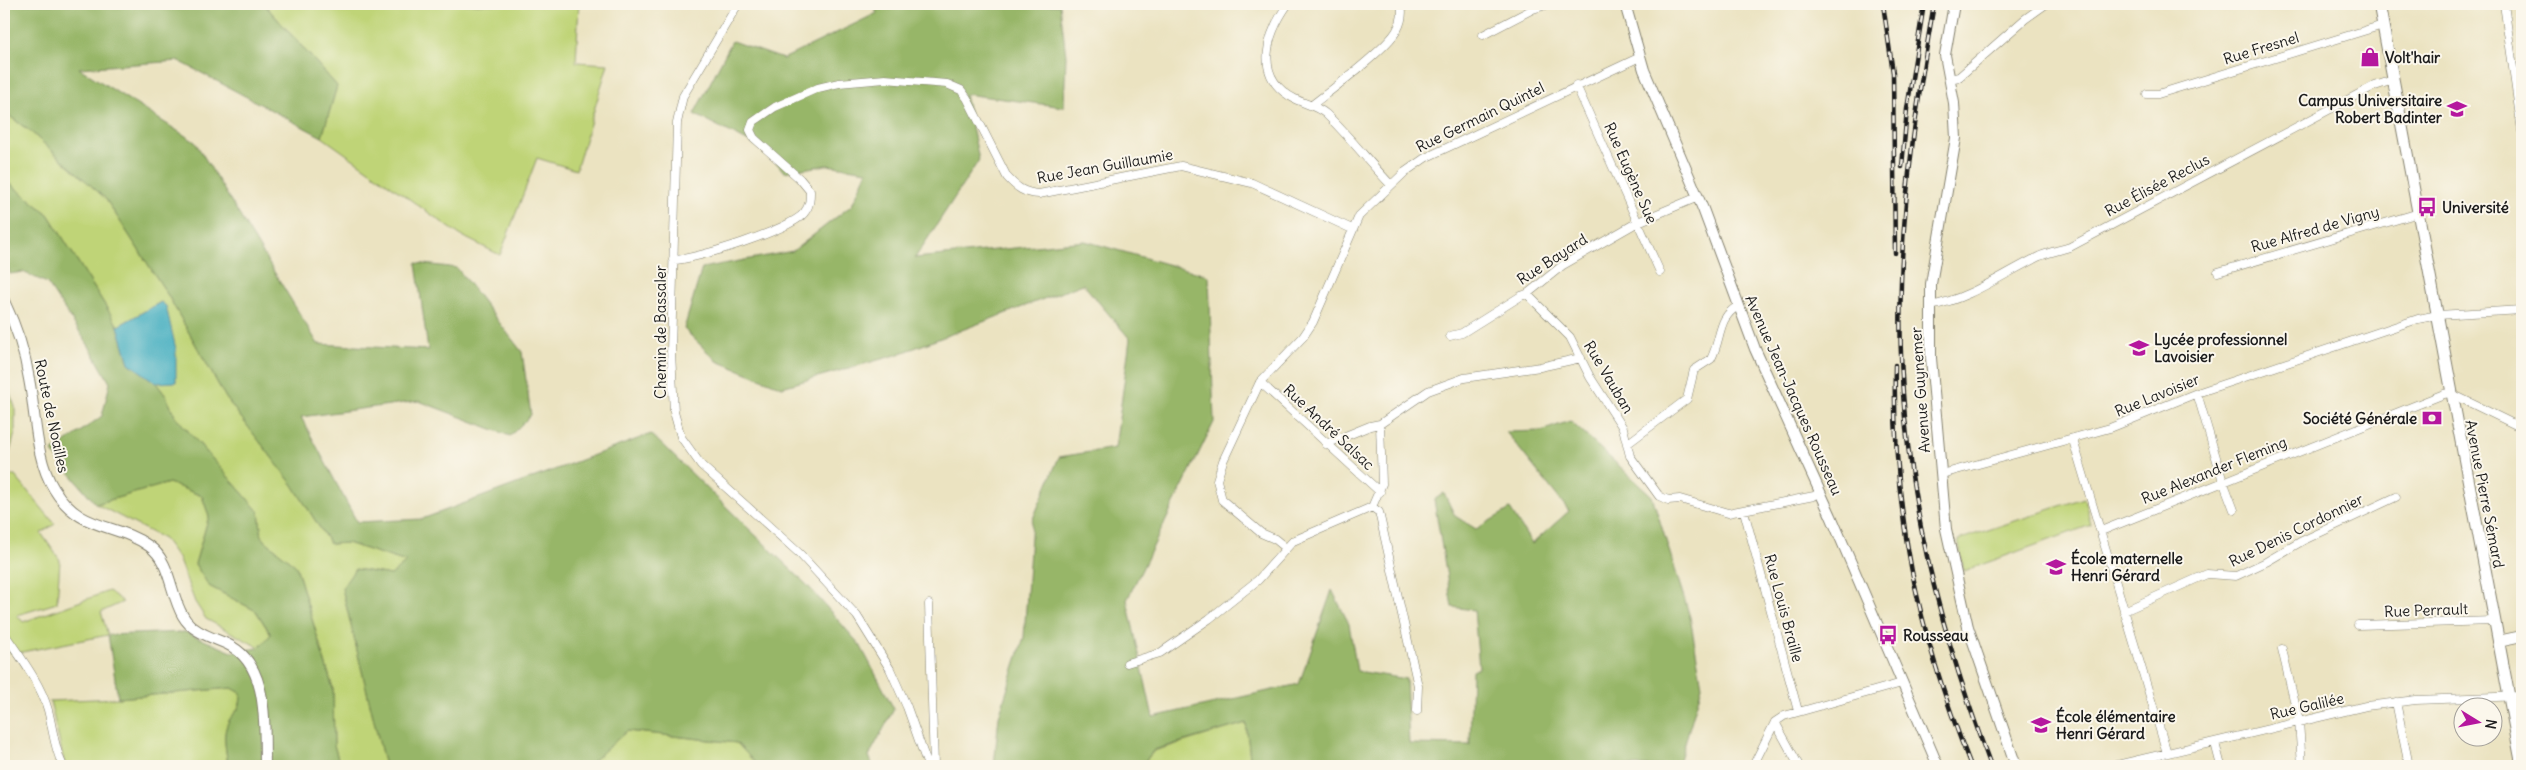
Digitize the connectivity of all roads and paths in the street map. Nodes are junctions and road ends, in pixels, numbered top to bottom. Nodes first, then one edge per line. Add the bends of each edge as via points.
1 (738, 4) edge
2 (1288, 4) edge
3 (1401, 4) edge
4 (1550, 4) edge
5 (1626, 4) edge
6 (1954, 4) edge
7 (2046, 4) edge
8 (2379, 4) edge
9 (2504, 4) edge
10 (2383, 25) junction
11 (1484, 35) dead end
12 (1640, 57) junction
13 (1949, 79) junction
14 (2393, 80) junction
15 (1576, 85) junction
16 (2147, 94) dead end
17 (1312, 105) junction
18 (2522, 131) edge
19 (1391, 185) junction
20 (1698, 197) junction
21 (2419, 213) junction
22 (1638, 222) junction
23 (1352, 229) junction
24 (673, 260) junction
25 (1660, 272) dead end
26 (2218, 272) dead end
27 (1527, 294) junction
28 (4, 301) edge
29 (1738, 306) junction
30 (1930, 306) junction
31 (2522, 310) edge
32 (2438, 315) junction
33 (1450, 336) dead end
34 (1581, 358) junction
35 (1260, 382) junction
36 (2197, 394) junction
37 (2450, 394) junction
38 (1380, 424) junction
39 (2522, 428) edge
40 (2073, 440) junction
41 (1326, 444) junction
42 (1628, 444) junction
43 (1942, 474) junction
44 (2223, 481) junction
45 (1380, 492) junction
46 (1820, 492) junction
47 (2396, 497) dead end
48 (1372, 507) junction
49 (2234, 510) dead end
50 (1744, 511) junction
51 (2101, 531) junction
52 (1286, 548) junction
53 (929, 604) dead end
54 (2124, 611) junction
55 (2494, 621) junction
56 (2358, 625) dead end
57 (4, 634) edge
58 (2522, 636) edge
59 (2498, 641) junction
60 (2282, 649) dead end
61 (1127, 664) dead end
62 (1902, 683) junction
63 (2522, 696) edge
64 (2510, 699) junction
65 (2396, 702) junction
66 (1417, 710) dead end
67 (1798, 711) junction
68 (1775, 722) junction
69 (2299, 722) junction
70 (2215, 743) junction
71 (2167, 753) junction
72 (63, 766) edge
73 (265, 766) edge
74 (928, 766) edge
75 (934, 766) edge
76 (1753, 766) edge
77 (1799, 766) edge
78 (1938, 766) edge
79 (2016, 766) edge
80 (2114, 766) edge
81 (2221, 766) edge
82 (2302, 766) edge
83 (2409, 766) edge
84 (2522, 766) edge

1 - 24 street, Chemin de Bassaler via 683,96 677,123
2 - 17 street via 1275,22 1266,58 1271,76 1279,87
3 - 17 street via 1403,13 1397,31 1386,44
4 - 11 street via 1533,9
5 - 12 main road, Avenue Jean-Jacques Rousseau
6 - 13 main road, Avenue Guynemer via 1946,49
7 - 13 street via 1959,77
8 - 10 main road, Avenue Pierre Sémard
9 - 18 street
10 - 14 main road, Avenue Pierre Sémard
10 - 16 street, Rue Fresnel via 2158,94
12 - 15 street, Rue Germain Quintel
12 - 20 main road, Avenue Jean-Jacques Rousseau via 1655,100
13 - 30 main road, Avenue Guynemer via 1956,138
14 - 21 main road, Avenue Pierre Sémard
14 - 30 street, Rue Élisée Reclus via 2372,87 2070,246 2041,256 1950,301
15 - 19 street, Rue Germain Quintel via 1425,158
15 - 22 street, Rue Eugène Sue
17 - 19 street via 1324,113
19 - 23 street, Rue Germain Quintel via 1359,216
20 - 22 street, Rue Bayard
20 - 29 main road, Avenue Jean-Jacques Rousseau
21 - 26 street, Rue Alfred de Vigny
21 - 32 main road, Avenue Pierre Sémard
22 - 25 street, Rue Eugène Sue
22 - 27 street, Rue Bayard via 1563,265
23 - 24 street, Rue Jean Guillaumie via 1252,183 1181,166 1039,194 1027,193 1007,177 961,90 947,84 885,79 818,88 775,107 753,122 750,130 754,138 810,191 810,202 804,214 704,256
23 - 35 street, Rue Germain Quintel via 1313,322
24 - 74 street, Chemin de Bassaler via 671,352 674,412 681,437 701,465 800,554 857,616 890,669 908,707
27 - 33 street, Rue Bayard
27 - 34 street, Rue Vauban via 1565,330
28 - 73 main road, Route de Noailles via 22,347 42,453 54,489 71,510 87,521 154,549 164,563 184,619 193,628 230,645 245,657 257,677 261,697
29 - 42 street via 1724,318 1711,359 1694,370 1687,399
29 - 46 main road, Avenue Jean-Jacques Rousseau
30 - 43 main road, Avenue Guynemer via 1930,358
31 - 32 street, Rue Lavoisier
32 - 36 street, Rue Lavoisier
32 - 37 main road, Avenue Pierre Sémard
34 - 38 street via 1464,378 1428,391
34 - 42 street, Rue Vauban via 1623,428
35 - 41 street, Rue André Salsac
35 - 52 street, Rue Germain Quintel via 1223,461 1217,480 1219,494 1261,533
36 - 40 street, Rue Lavoisier
36 - 44 street
37 - 39 street
37 - 44 street, Rue Alexander Fleming via 2430,398
37 - 55 main road, Avenue Pierre Sémard
38 - 41 street
38 - 45 street
40 - 43 street, Rue Lavoisier
40 - 51 street
41 - 45 street, Rue André Salsac
42 - 50 street, Rue Vauban via 1630,456 1659,496 1728,514
43 - 79 main road, Avenue Guynemer via 1946,529 1968,626
44 - 49 street
44 - 51 street, Rue Alexander Fleming
45 - 48 street
46 - 50 street, Rue Vauban
46 - 62 main road, Avenue Jean-Jacques Rousseau
47 - 54 street, Rue Denis Cordonnier via 2236,576 2207,574
48 - 52 street via 1293,541
48 - 66 street via 1379,512 1418,686
50 - 67 street, Rue Louis Braille
51 - 54 street
52 - 61 street via 1258,580 1176,644
53 - 75 street
54 - 71 street
55 - 56 street, Rue Perrault
55 - 59 main road, Avenue Pierre Sémard
57 - 72 street via 31,674 48,709 57,754
58 - 59 main road
59 - 64 main road, Avenue Pierre Sémard
60 - 69 street
62 - 67 street
62 - 78 main road, Avenue Jean-Jacques Rousseau
63 - 64 street, Rue Galilée
64 - 65 street, Rue Galilée
64 - 84 main road, Avenue Pierre Sémard
65 - 69 street, Rue Galilée
65 - 83 street
67 - 68 street
68 - 76 street
68 - 77 street
69 - 70 street, Rue Galilée
69 - 82 street
70 - 71 street, Rue Galilée
70 - 81 street
71 - 80 street, Rue Galilée

